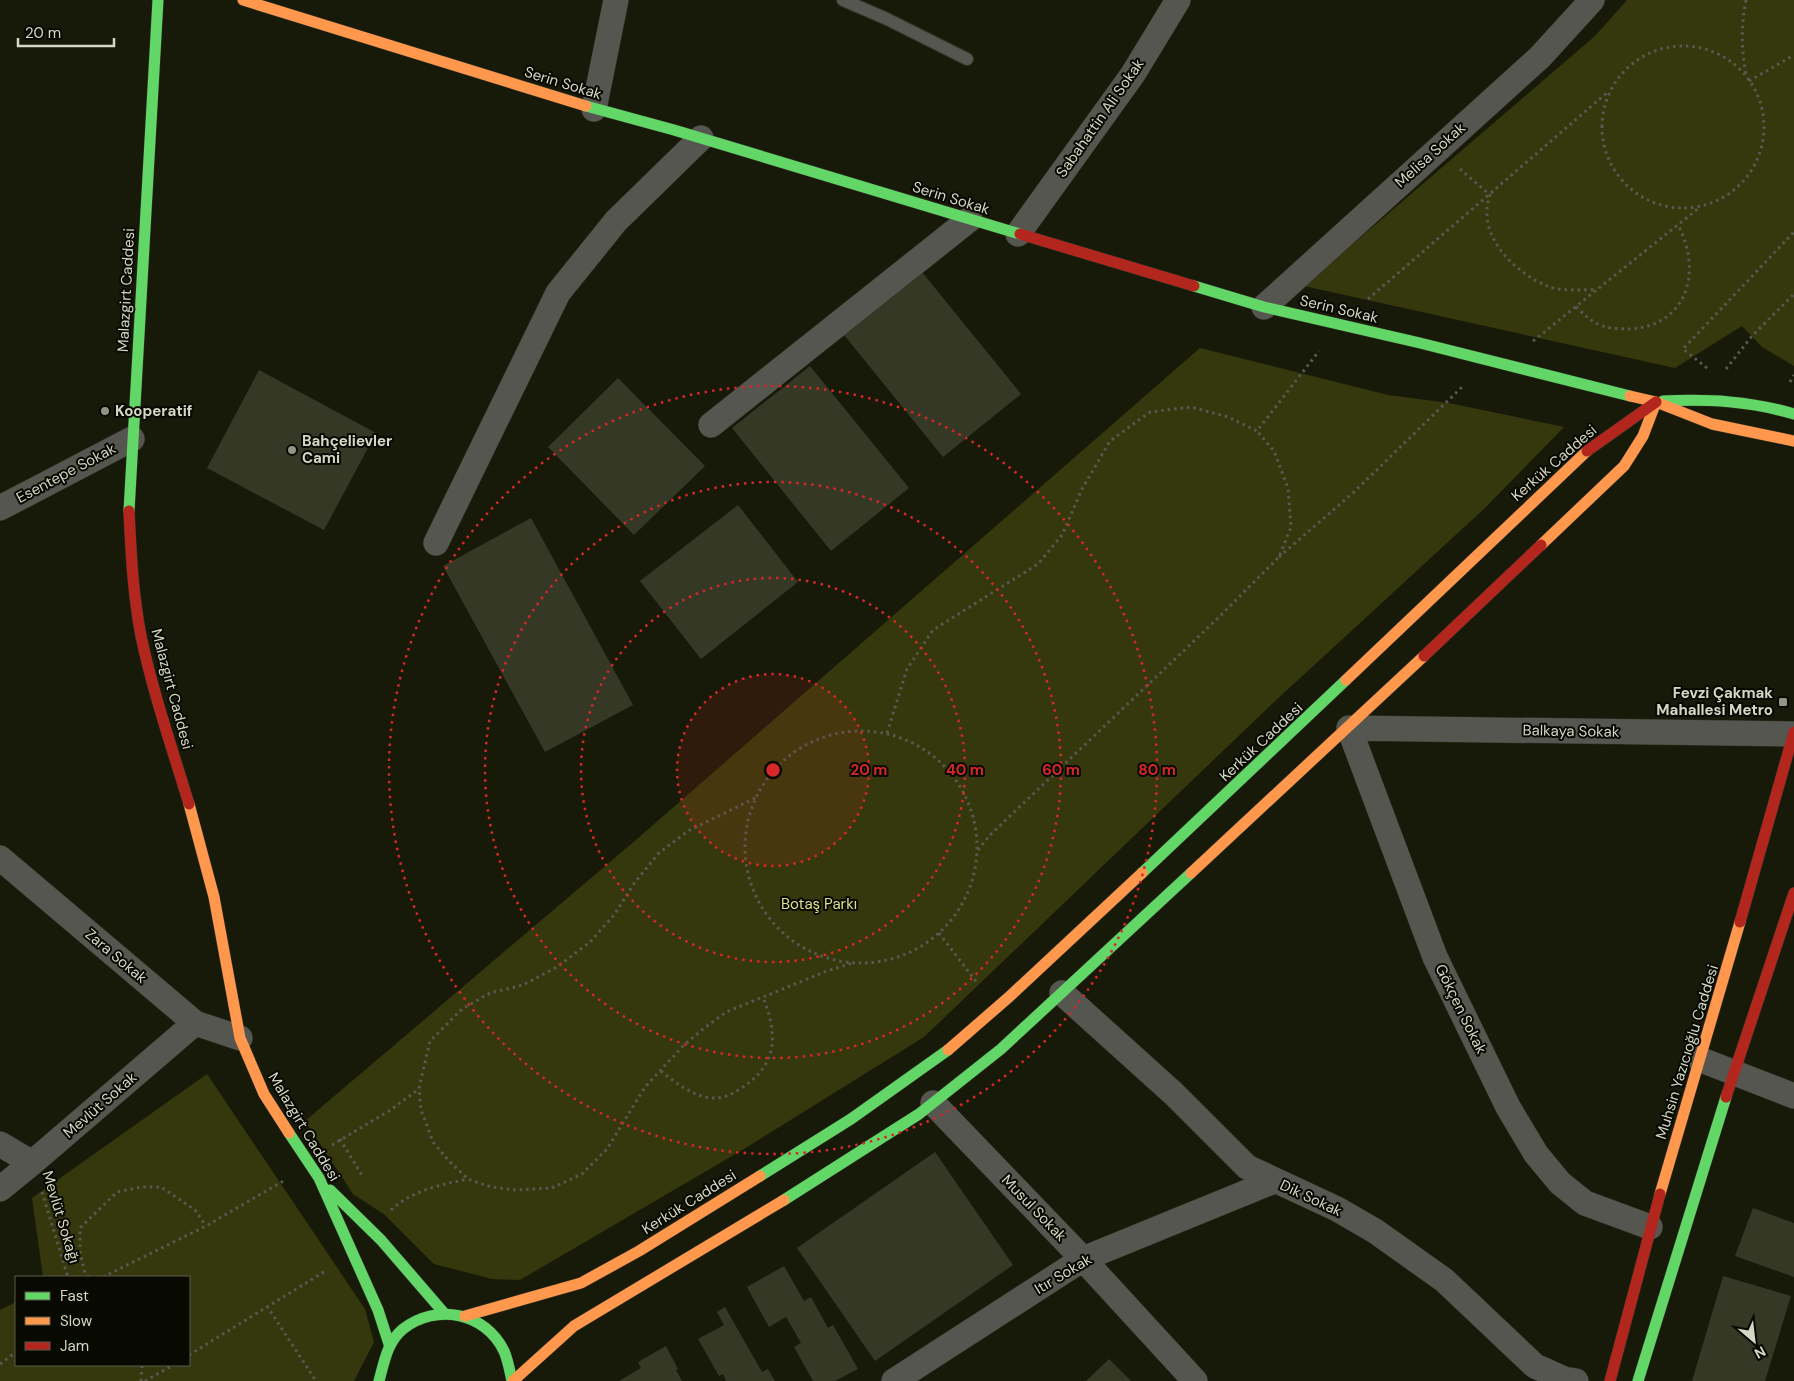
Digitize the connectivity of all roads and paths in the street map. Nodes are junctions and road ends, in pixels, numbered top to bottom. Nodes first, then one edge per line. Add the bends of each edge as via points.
1 (158, 0) edge
2 (243, 0) edge
3 (616, 0) edge
4 (843, 0) edge
5 (1178, 0) edge
6 (1592, 0) edge
7 (1746, 0) edge
8 (1794, 55) edge
9 (967, 59) dead end
10 (1746, 75) junction
11 (1749, 81) junction
12 (1609, 91) junction
13 (594, 109) junction
14 (701, 138) junction
15 (1436, 149) junction
16 (1490, 194) junction
17 (1700, 207) junction
18 (970, 219) junction
19 (1678, 225) junction
20 (1794, 232) edge
21 (1018, 234) junction
22 (1597, 290) junction
23 (1794, 294) edge
24 (1576, 307) junction
25 (1264, 308) junction
26 (1339, 324) junction
27 (1490, 360) junction
28 (1505, 364) junction
29 (1719, 378) junction
30 (1704, 398) junction
31 (1656, 402) junction
32 (1763, 404) junction
33 (1794, 404) edge
34 (1794, 414) edge
35 (711, 426) dead end
36 (1257, 431) junction
37 (1762, 434) junction
38 (132, 439) junction
39 (1794, 441) edge
40 (1788, 454) dead end
41 (0, 508) edge
42 (436, 543) dead end
43 (1279, 558) junction
44 (1346, 724) junction
45 (887, 733) junction
46 (1794, 733) edge
47 (755, 798) junction
48 (978, 850) junction
49 (0, 858) edge
50 (1794, 893) edge
51 (939, 933) junction
52 (852, 963) junction
53 (1059, 990) junction
54 (984, 992) dead end
55 (763, 997) junction
56 (195, 1023) junction
57 (240, 1038) junction
58 (1699, 1059) junction
59 (661, 1071) junction
60 (1734, 1072) junction
61 (419, 1088) junction
62 (1794, 1096) edge
63 (930, 1100) junction
64 (340, 1139) junction
65 (0, 1144) edge
66 (32, 1163) junction
67 (308, 1163) junction
68 (319, 1178) junction
69 (468, 1179) junction
70 (365, 1181) dead end
71 (1274, 1181) junction
72 (0, 1189) edge
73 (385, 1215) dead end
74 (206, 1226) junction
75 (1650, 1227) junction
76 (353, 1254) junction
77 (1083, 1259) junction
78 (68, 1276) edge
79 (88, 1276) edge
80 (105, 1276) edge
81 (267, 1306) junction
82 (444, 1312) junction
83 (466, 1316) junction
84 (389, 1344) junction
85 (15, 1353) edge
86 (190, 1354) edge
87 (0, 1364) edge
88 (142, 1366) edge
89 (171, 1366) edge
90 (141, 1381) edge
91 (146, 1381) edge
92 (316, 1381) edge
93 (379, 1381) edge
94 (512, 1381) edge
95 (894, 1381) edge
96 (1195, 1381) edge
97 (1576, 1381) edge
98 (1610, 1381) edge
99 (1638, 1381) edge

1 - 38 street, Malazgirt Caddesi
2 - 13 street, Serin Sokak
3 - 13 street
4 - 9 lane via 887,18
5 - 21 street, Sabahattin Ali Sokak via 1133,74
6 - 15 street, Melisa Sokak via 1540,56
7 - 10 path via 1742,19
8 - 11 path
10 - 11 path
10 - 12 path via 1725,56 1698,46 1670,46 1645,54 1624,70
11 - 17 path via 1760,99 1765,127 1760,154 1746,179 1725,197
12 - 16 path
12 - 17 path via 1602,116 1602,142 1611,167 1627,188 1649,202 1674,208
13 - 14 street, Serin Sokak
14 - 18 street, Serin Sokak
14 - 42 street via 616,221 558,293
15 - 16 path
15 - 25 street, Melisa Sokak
16 - 22 path via 1488,230 1501,251 1524,273 1549,287
16 - 26 path
17 - 19 path
18 - 21 street, Serin Sokak
18 - 35 street
19 - 22 path
19 - 24 path via 1686,240 1691,266 1689,283 1669,315 1644,328 1616,329 1594,323
20 - 29 path via 1683,349
21 - 25 street, Serin Sokak
22 - 24 path
23 - 29 path via 1752,336
24 - 28 path
25 - 26 street, Serin Sokak
26 - 27 street, Serin Sokak
26 - 36 path
27 - 28 street, Serin Sokak
27 - 43 path via 1354,492
28 - 31 street, Serin Sokak
29 - 30 path
30 - 31 street, Serin Sokak
30 - 32 street, Serin Sokak
31 - 37 street, Serin Sokak via 1712,424
31 - 44 street via 1643,436 1624,466
31 - 83 street, Kerkük Caddesi via 1598,441 1562,472 1327,706 1043,972 914,1080 580,1283
32 - 33 street
32 - 34 street, Serin Sokak
36 - 43 path via 1274,450 1288,488 1291,527
36 - 45 path via 1228,417 1190,407 1150,412 1110,441 1082,490 1062,535 1038,564 933,630 907,670
37 - 39 street, Serin Sokak
37 - 40 street
38 - 41 street, Esentepe Sokak
38 - 57 street, Malazgirt Caddesi via 131,566 141,635 210,880
43 - 48 path via 990,834
44 - 46 street, Balkaya Sokak
44 - 53 street
44 - 75 street, Gökçen Sokak via 1435,957 1508,1107 1536,1154 1560,1183 1585,1203
45 - 47 path via 855,730 824,736 796,750 772,772
45 - 48 path via 917,744 943,763 962,789 974,818
46 - 58 street, Muhsin Yazıcıoğlu Caddesi
47 - 52 path via 745,828 745,861 753,892 769,919 792,941 820,956
47 - 61 path via 688,830 658,854 590,942 557,967 523,985 490,993 462,1010 430,1041
48 - 51 path via 972,881 959,909
49 - 56 street, Zara Sokak
50 - 60 street
51 - 52 path via 913,951 883,961
51 - 54 path
52 - 55 path
53 - 63 street via 1001,1049
53 - 71 street, Dik Sokak via 1174,1094 1247,1167
55 - 59 path via 726,1012 683,1046
55 - 59 path via 772,1022 773,1045 764,1068 747,1085 727,1096 705,1097 684,1089
56 - 57 street, Zara Sokak
56 - 66 street, Mevlüt Sokak
57 - 67 street, Malazgirt Caddesi via 264,1094
58 - 60 street
58 - 75 street, Muhsin Yazıcıoğlu Caddesi
59 - 69 path via 645,1087 607,1149 582,1174 552,1188 516,1190 491,1187
60 - 62 street
60 - 99 street
61 - 64 path via 389,1111
61 - 69 path via 421,1110 433,1142
63 - 77 street, Musul Sokak
63 - 94 street via 781,1202 574,1326
64 - 67 path
64 - 70 path
65 - 66 street
66 - 72 street, Mevlüt Sokak
66 - 78 path, Mevlüt Sokağı
67 - 68 street, Malazgirt Caddesi
67 - 74 path
68 - 76 street, Malazgirt Caddesi
68 - 82 street via 381,1240
69 - 73 path via 426,1189 400,1202
71 - 77 street, Itır Sokak
71 - 97 street, Dik Sokak via 1337,1209 1375,1231 1444,1280 1535,1366
74 - 79 path via 195,1210 161,1187 117,1192 80,1228 80,1252
74 - 80 path
75 - 98 street, Muhsin Yazıcıoğlu Caddesi
76 - 81 path
76 - 84 street, Malazgirt Caddesi
77 - 95 street, Itır Sokak
77 - 96 street, Musul Sokak
81 - 86 path
81 - 92 path
82 - 83 street
82 - 84 street via 422,1316 403,1328
83 - 94 street via 481,1323 505,1348
84 - 93 street via 381,1364
85 - 87 path
88 - 90 path
89 - 91 path

